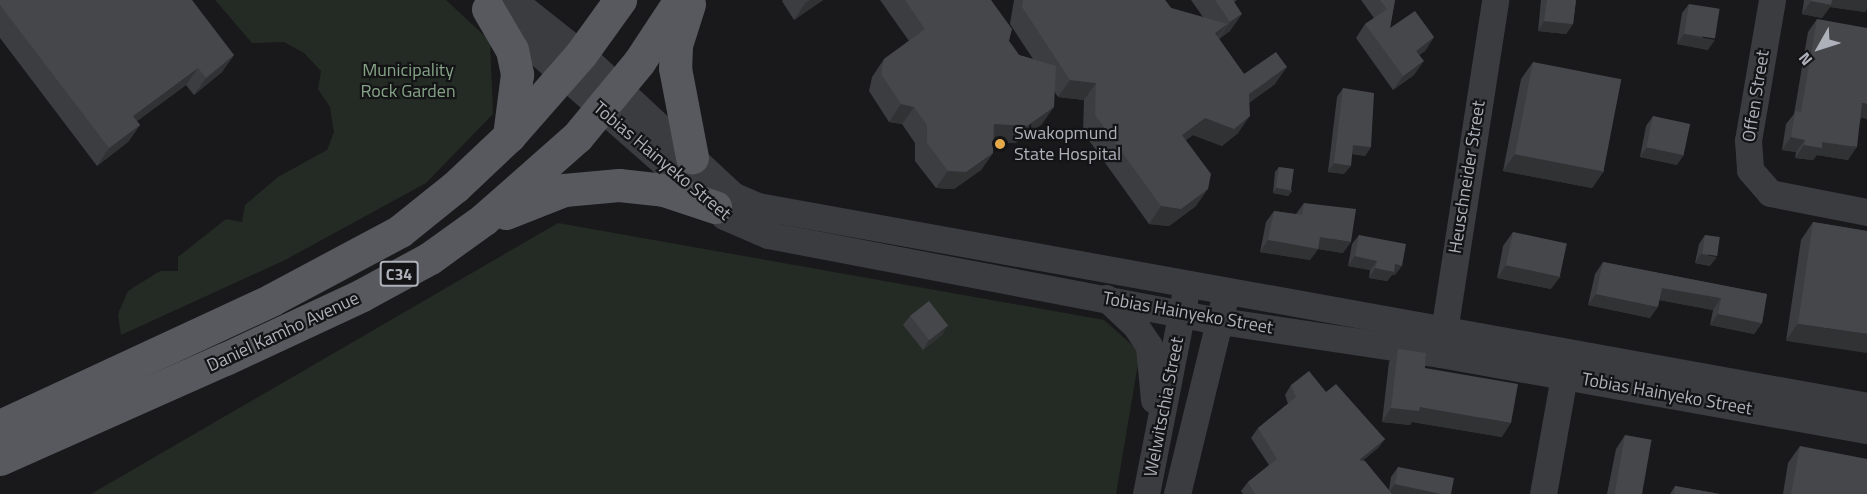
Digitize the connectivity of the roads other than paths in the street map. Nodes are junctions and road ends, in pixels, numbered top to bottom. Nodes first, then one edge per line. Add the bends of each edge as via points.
1 (620, 0) edge
2 (680, 0) edge
3 (691, 0) edge
4 (1495, 0) edge
5 (1772, 0) edge
6 (493, 3) edge
7 (572, 65) junction
8 (610, 100) junction
9 (509, 136) junction
10 (692, 157) junction
11 (715, 207) junction
12 (1867, 212) edge
13 (464, 233) junction
14 (1187, 285) junction
15 (1226, 292) junction
16 (1106, 298) junction
17 (1183, 313) junction
18 (1220, 321) junction
19 (1442, 341) junction
20 (1567, 363) junction
21 (1867, 405) edge
22 (1160, 421) junction
23 (0, 426) edge
24 (1867, 430) edge
25 (0, 459) edge
26 (1146, 494) edge
27 (1177, 494) edge
28 (1543, 494) edge

1 - 7 main road, C34
2 - 8 main road, C34
3 - 10 main road via 676,45 675,68
4 - 19 street, Heuschneider Street
5 - 12 street, Offen Street via 1748,140 1750,170 1770,193
6 - 7 street, Tobias Hainyeko Street
6 - 9 main road via 512,50 516,74
7 - 8 street, Tobias Hainyeko Street
7 - 9 main road, Daniel Kamho Avenue / C34
8 - 10 street, Tobias Hainyeko Street
8 - 11 street, Tobias Hainyeko Street
8 - 13 main road, Daniel Kamho Avenue / C34 via 556,157
9 - 23 main road, Daniel Kamho Avenue / C34 via 400,231 271,300
10 - 14 street, Tobias Hainyeko Street via 734,195 757,206
11 - 13 main road via 664,189 619,185 564,190 518,206
11 - 16 street, Tobias Hainyeko Street via 745,228 768,235
13 - 25 main road, Daniel Kamho Avenue / C34 via 430,258 362,295
14 - 15 street, Tobias Hainyeko Street
14 - 17 street, Welwitschia Street
15 - 18 street, Welwitschia Street
15 - 19 street, Tobias Hainyeko Street
16 - 17 street, Tobias Hainyeko Street
16 - 22 street via 1149,345 1154,403
17 - 18 street, Tobias Hainyeko Street
17 - 22 street, Welwitschia Street
18 - 19 street, Tobias Hainyeko Street
18 - 27 street, Welwitschia Street
19 - 20 street, Tobias Hainyeko Street
20 - 21 street, Tobias Hainyeko Street
20 - 24 street, Tobias Hainyeko Street
20 - 28 street
22 - 26 street, Welwitschia Street

